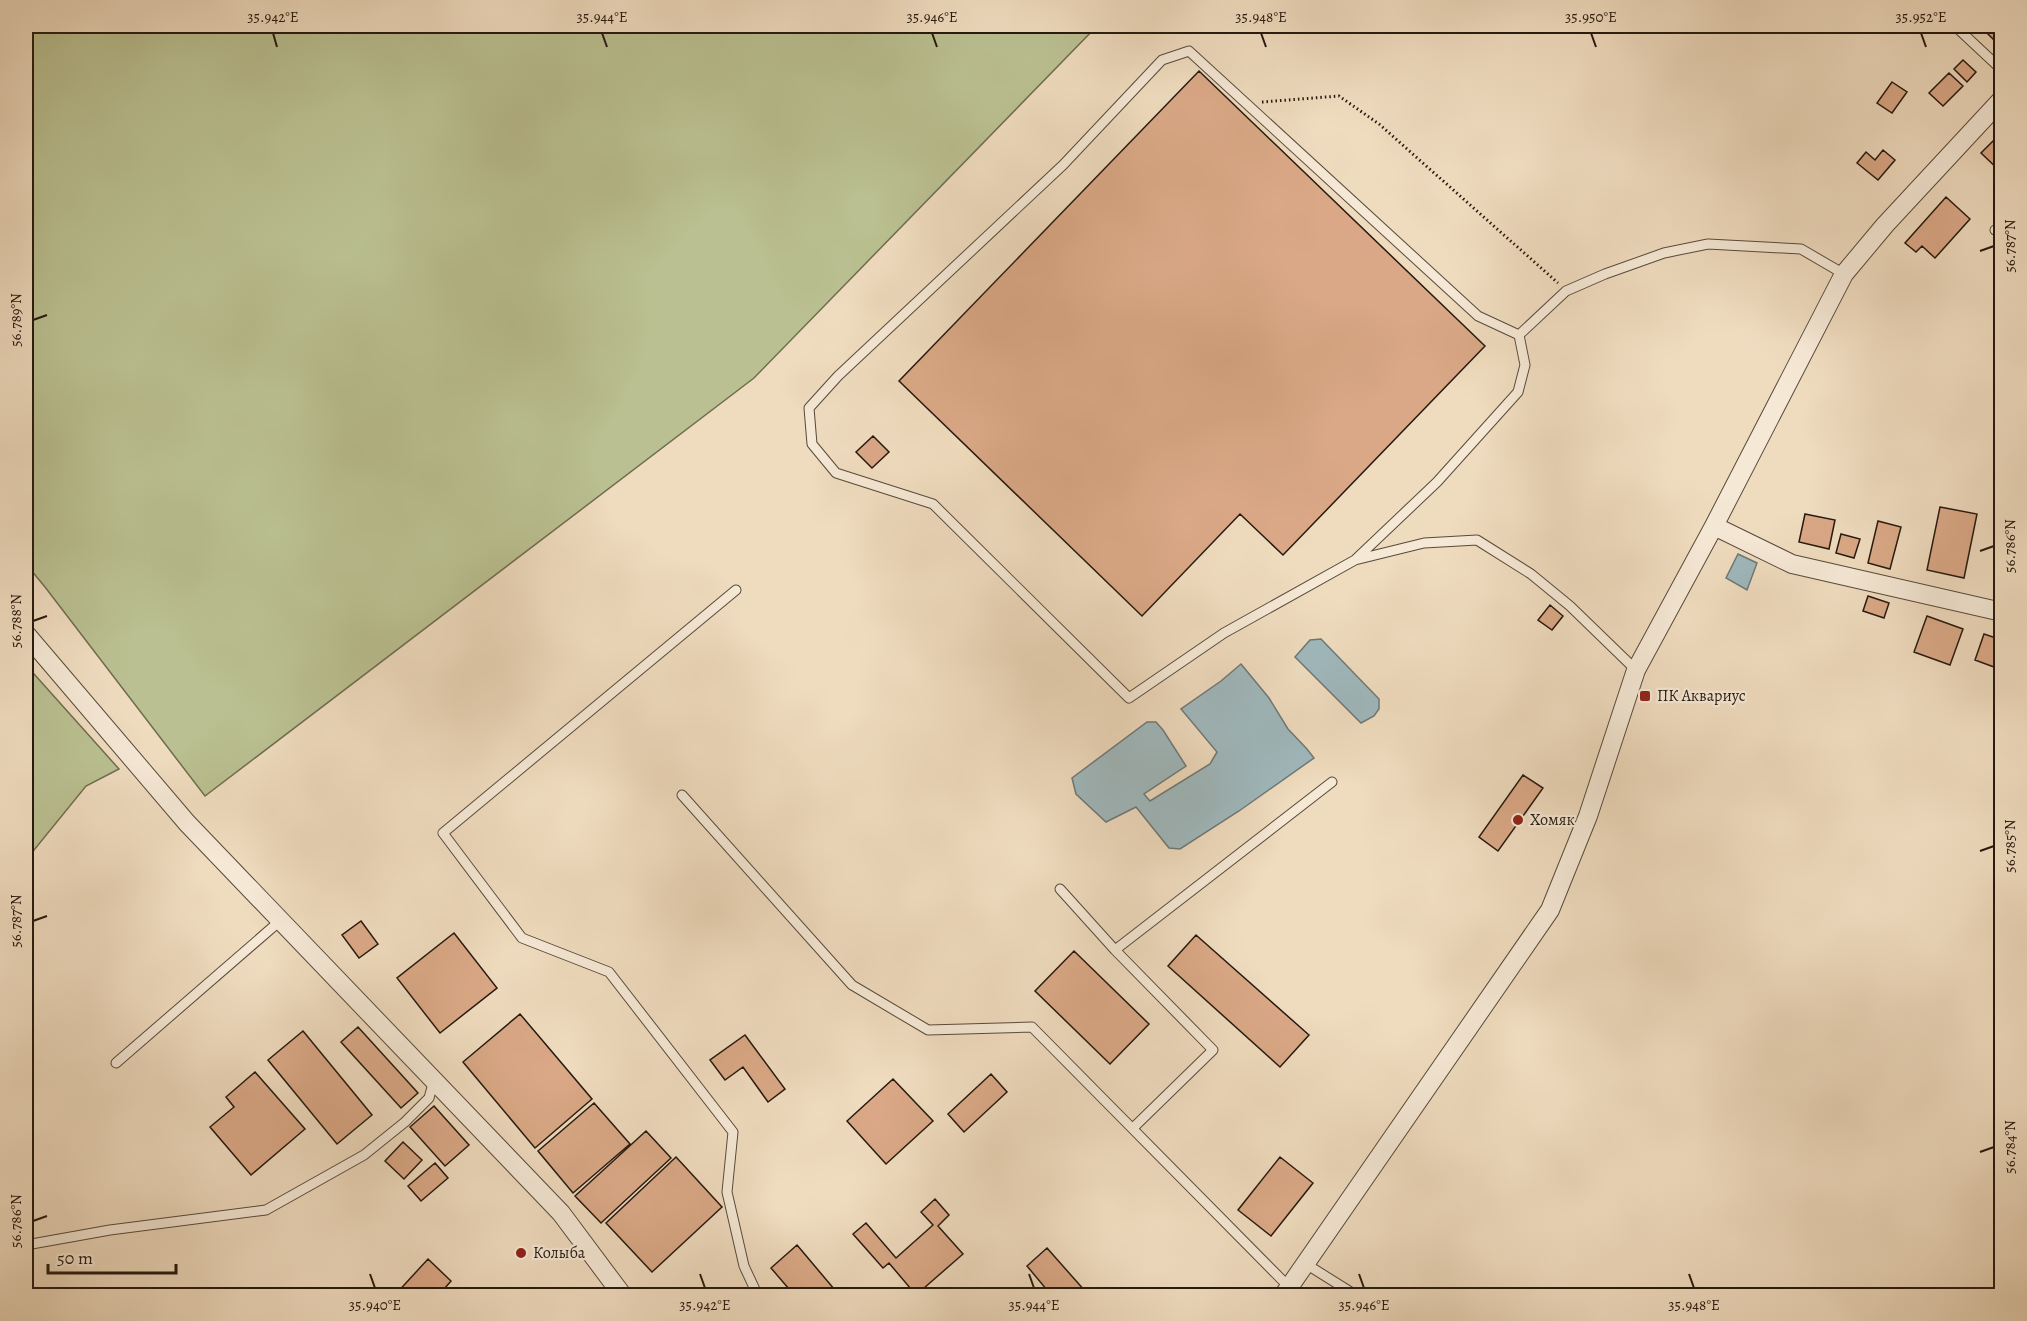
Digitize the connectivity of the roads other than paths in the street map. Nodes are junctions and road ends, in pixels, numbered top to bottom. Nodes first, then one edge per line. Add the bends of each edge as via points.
1 (1955, 26) edge
2 (2001, 70) edge
3 (2001, 99) edge
4 (1844, 274) junction
5 (1519, 335) junction
6 (1714, 526) junction
7 (1355, 560) junction
8 (736, 590) dead end
9 (2001, 612) edge
10 (26, 634) edge
11 (1636, 670) junction
12 (1332, 782) dead end
13 (682, 795) dead end
14 (1060, 889) dead end
15 (281, 920) junction
16 (1115, 950) junction
17 (116, 1063) dead end
18 (434, 1080) junction
19 (1133, 1128) junction
20 (26, 1245) edge
21 (1306, 1264) junction
22 (1286, 1291) edge
23 (623, 1296) edge
24 (758, 1296) edge
25 (1357, 1296) edge

1 - 2 lane
3 - 4 street
4 - 5 lane via 1801,249 1708,244 1664,254 1566,291
4 - 6 street
5 - 7 lane via 1525,365 1518,392 1437,482
5 - 7 lane via 1478,316 1189,51 1162,60 1064,165 838,376 809,408 812,444 836,473 933,504 1129,698 1224,633
6 - 9 street via 1792,564
6 - 11 street
7 - 11 lane via 1424,543 1477,540 1570,606
8 - 24 lane via 443,833 522,938 609,972 733,1132 727,1192 744,1266
10 - 15 street via 187,823
11 - 21 street via 1588,816 1550,910
12 - 16 lane
13 - 19 lane via 852,985 928,1030 1032,1026
14 - 16 lane
15 - 17 lane
15 - 18 street
16 - 19 lane via 1213,1050
18 - 20 lane via 429,1098 364,1155 266,1210
18 - 23 street via 561,1213
19 - 22 lane
21 - 22 street
21 - 25 lane

